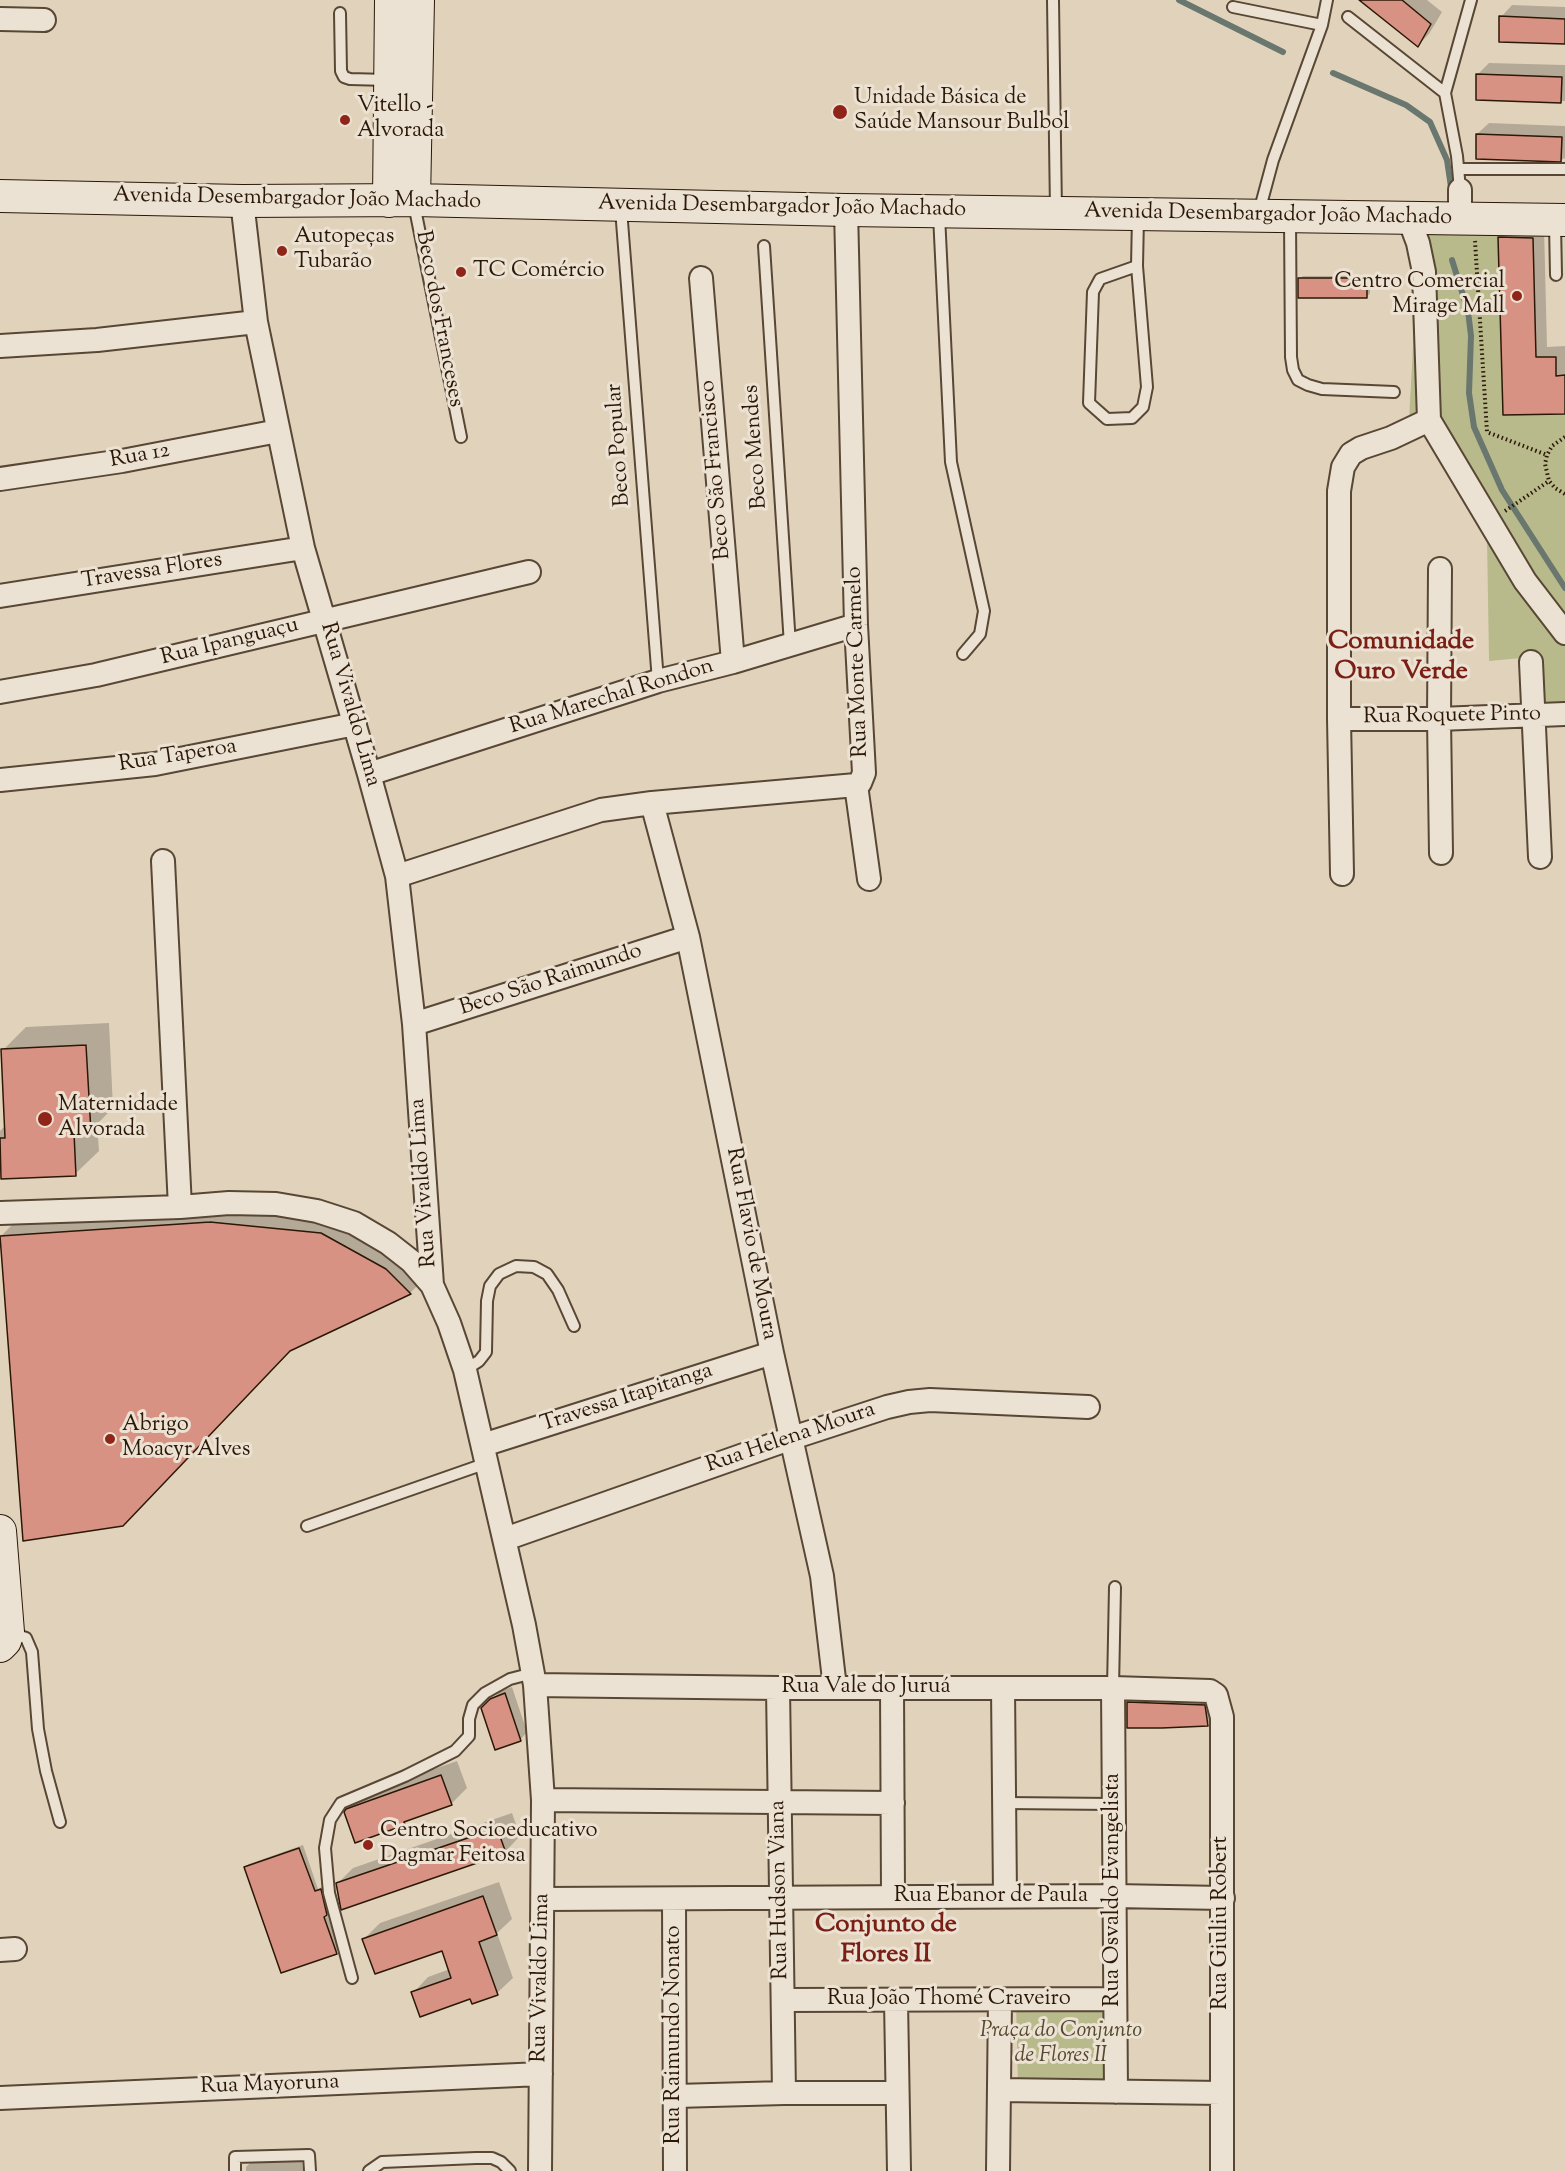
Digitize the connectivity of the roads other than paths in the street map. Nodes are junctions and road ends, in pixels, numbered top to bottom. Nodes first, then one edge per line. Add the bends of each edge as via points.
1 (392, 0) edge
2 (418, 0) edge
3 (1053, 0) edge
4 (1328, 0) edge
5 (1471, 0) edge
6 (1233, 7) dead end
7 (340, 13) dead end
8 (1348, 17) dead end
9 (0, 19) edge
10 (44, 20) dead end
11 (1322, 26) junction
12 (390, 80) junction
13 (1445, 93) junction
14 (1565, 170) edge
15 (0, 196) edge
16 (1463, 199) junction
17 (242, 201) junction
18 (401, 201) junction
19 (621, 205) junction
20 (846, 210) junction
21 (939, 211) junction
22 (1056, 212) junction
23 (1138, 213) junction
24 (1259, 216) junction
25 (1290, 216) junction
26 (1409, 219) junction
27 (1560, 220) edge
28 (764, 246) dead end
29 (1137, 266) junction
30 (1556, 275) dead end
31 (701, 278) dead end
32 (256, 322) junction
33 (0, 346) edge
34 (1394, 392) dead end
35 (1429, 420) junction
36 (278, 430) junction
37 (461, 437) dead end
38 (0, 479) edge
39 (303, 548) junction
40 (1440, 569) dead end
41 (529, 572) dead end
42 (0, 596) edge
43 (325, 620) junction
44 (856, 625) junction
45 (1565, 633) edge
46 (790, 645) junction
47 (963, 654) dead end
48 (733, 662) junction
49 (1530, 662) dead end
50 (658, 681) junction
51 (0, 692) edge
52 (1565, 714) edge
53 (1535, 715) junction
54 (1339, 719) junction
55 (1438, 719) junction
56 (355, 724) junction
57 (369, 774) junction
58 (0, 780) edge
59 (856, 785) junction
60 (652, 802) junction
61 (1441, 853) dead end
62 (1540, 857) dead end
63 (163, 861) dead end
64 (1342, 874) dead end
65 (397, 876) junction
66 (869, 879) dead end
67 (688, 938) junction
68 (414, 1024) junction
69 (180, 1207) junction
70 (0, 1213) edge
71 (432, 1285) junction
72 (574, 1326) dead end
73 (772, 1353) junction
74 (465, 1370) junction
75 (1088, 1407) dead end
76 (792, 1438) junction
77 (485, 1454) junction
78 (307, 1526) dead end
79 (0, 1530) edge
80 (505, 1539) junction
81 (1115, 1587) dead end
82 (4, 1639) edge
83 (534, 1679) junction
84 (778, 1688) junction
85 (835, 1688) junction
86 (892, 1688) junction
87 (1003, 1688) junction
88 (1113, 1688) junction
89 (1197, 1691) joint
90 (543, 1800) junction
91 (893, 1803) junction
92 (1004, 1803) junction
93 (780, 1804) junction
94 (1114, 1804) junction
95 (60, 1822) dead end
96 (1005, 1896) junction
97 (1114, 1896) junction
98 (893, 1897) junction
99 (780, 1898) junction
100 (1223, 1898) junction
101 (544, 1899) junction
102 (674, 1899) junction
103 (352, 1978) dead end
104 (1115, 1999) junction
105 (783, 2000) junction
106 (1000, 2000) junction
107 (896, 2001) junction
108 (541, 2074) junction
109 (1000, 2090) junction
110 (784, 2092) junction
111 (1116, 2092) junction
112 (897, 2094) junction
113 (1222, 2094) junction
114 (676, 2096) junction
115 (0, 2098) edge
116 (235, 2171) edge
117 (310, 2171) edge
118 (369, 2171) edge
119 (510, 2171) edge
120 (540, 2171) edge
121 (675, 2171) edge
122 (899, 2171) edge
123 (998, 2171) edge
124 (1222, 2171) edge

1 - 12 main road
2 - 18 main road
3 - 22 lane
4 - 11 lane
5 - 13 lane
6 - 11 lane
7 - 12 lane via 344,77
8 - 13 lane
9 - 10 street
11 - 24 lane via 1273,160
12 - 18 main road
13 - 16 lane
14 - 16 lane
15 - 17 main road, Avenida Desembargador João Machado
16 - 26 main road, Avenida Desembargador João Machado
16 - 27 main road, Avenida Desembargador João Machado
17 - 18 main road, Avenida Desembargador João Machado
17 - 32 street, Rua Vivaldo Lima
18 - 19 main road, Avenida Desembargador João Machado
18 - 37 lane, Beco dos Franceses
19 - 20 main road, Avenida Desembargador João Machado
19 - 50 lane, Beco Popular
20 - 21 main road, Avenida Desembargador João Machado
20 - 44 street, Rua Monte Carmelo
21 - 22 main road, Avenida Desembargador João Machado
21 - 47 lane via 951,462 984,611 980,634
22 - 23 main road, Avenida Desembargador João Machado
23 - 24 main road, Avenida Desembargador João Machado
23 - 29 lane
24 - 25 main road, Avenida Desembargador João Machado
25 - 26 main road, Avenida Desembargador João Machado
25 - 34 lane via 1291,357 1298,380 1322,389
26 - 35 street via 1424,272
27 - 30 lane
28 - 46 lane, Beco Mendes
29 - 29 lane via 1147,387 1143,407 1132,418 1107,419 1089,403 1093,292 1100,279
31 - 48 street, Beco São Francisco
32 - 33 street via 97,340
32 - 36 street, Rua Vivaldo Lima
35 - 45 street via 1525,581
35 - 54 street via 1361,448 1351,454 1343,467 1339,491
36 - 38 street, Rua 12 via 122,461
36 - 39 street, Rua Vivaldo Lima
39 - 42 street, Travessa Flores
39 - 43 street, Rua Vivaldo Lima
40 - 55 street
41 - 43 street, Rua Ipanguaçu
43 - 51 street, Rua Ipanguaçu via 96,675
43 - 56 street, Rua Vivaldo Lima
44 - 46 street, Rua Marechal Rondon
44 - 59 street, Rua Monte Carmelo via 864,773
46 - 48 street, Rua Marechal Rondon
48 - 50 street, Rua Marechal Rondon
49 - 53 street
50 - 57 street, Rua Marechal Rondon
52 - 53 street, Rua Roquete Pinto
53 - 55 street, Rua Roquete Pinto
53 - 62 street
54 - 55 street, Rua Roquete Pinto
54 - 64 street
55 - 61 street
56 - 57 street, Rua Vivaldo Lima
56 - 58 street, Rua Taperoa via 155,764
57 - 65 street, Rua Vivaldo Lima
59 - 60 street, Rua Monte Carmelo
59 - 66 street
60 - 65 street, Rua Monte Carmelo via 601,810
60 - 67 street, Rua Flavio de Moura
63 - 69 street
65 - 68 street, Rua Vivaldo Lima
67 - 68 street, Beco São Raimundo
67 - 73 street, Rua Flavio de Moura
68 - 71 street, Rua Vivaldo Lima
69 - 70 street
69 - 71 street via 276,1204 317,1211 354,1223 388,1243
71 - 74 street, Rua Vivaldo Lima
72 - 74 lane via 547,1274 534,1267 516,1266 499,1274 490,1286 486,1352
73 - 76 street, Rua Flavio de Moura
73 - 77 street, Travessa Itapitanga
74 - 77 street, Rua Vivaldo Lima
75 - 76 street, Rua Helena Moura via 909,1402
76 - 80 street, Rua Helena Moura
76 - 85 street, Rua Flavio de Moura via 822,1576
77 - 78 lane
77 - 80 street, Rua Vivaldo Lima
79 - 82 main road
80 - 83 street, Rua Vivaldo Lima
81 - 88 lane
82 - 95 lane via 26,1638 32,1652 38,1729
83 - 84 street, Rua Vale do Juruá
83 - 90 street, Rua Vivaldo Lima
83 - 103 lane via 510,1679 485,1693 473,1705 469,1736 455,1751 341,1803 330,1820 325,1848 329,1893
84 - 85 street, Rua Vale do Juruá
84 - 93 street, Rua Hudson Viana
85 - 86 street, Rua Vale do Juruá
86 - 87 street, Rua Vale do Juruá
86 - 91 street
87 - 88 street, Rua Vale do Juruá
87 - 92 street
88 - 89 street, Rua Vale do Juruá
88 - 94 street, Rua Osvaldo Evangelista
89 - 100 street, Rua Giuliu Robert via 1216,1695 1222,1717
90 - 93 street
90 - 101 street, Rua Vivaldo Lima
91 - 93 street
91 - 98 street
92 - 94 lane
92 - 96 street
93 - 99 street, Rua Hudson Viana
94 - 97 street, Rua Osvaldo Evangelista
96 - 97 street, Rua Ebanor de Paula
96 - 98 street, Rua Ebanor de Paula
97 - 100 street, Rua Ebanor de Paula
97 - 104 street, Rua Osvaldo Evangelista
98 - 99 street, Rua Ebanor de Paula
99 - 102 street, Rua Ebanor de Paula
99 - 105 street, Rua Hudson Viana
100 - 113 street, Rua Giuliu Robert
101 - 102 street, Rua Ebanor de Paula
101 - 108 street, Rua Vivaldo Lima
102 - 114 street, Rua Raimundo Nonato
104 - 106 street, Rua João Thomé Craveiro
104 - 111 street, Rua Osvaldo Evangelista
105 - 107 street, Rua João Thomé Craveiro
105 - 110 street, Rua Hudson Viana
106 - 107 street, Rua João Thomé Craveiro
106 - 109 street
107 - 112 street
108 - 115 street, Rua Mayoruna
108 - 120 street, Rua Vivaldo Lima
109 - 111 street
109 - 123 street
110 - 112 street
110 - 114 street
111 - 113 street
112 - 122 street
113 - 124 street, Rua Giuliu Robert
114 - 121 street, Rua Raimundo Nonato
116 - 117 lane via 235,2157 309,2155
118 - 119 lane via 382,2162 476,2157 492,2158

